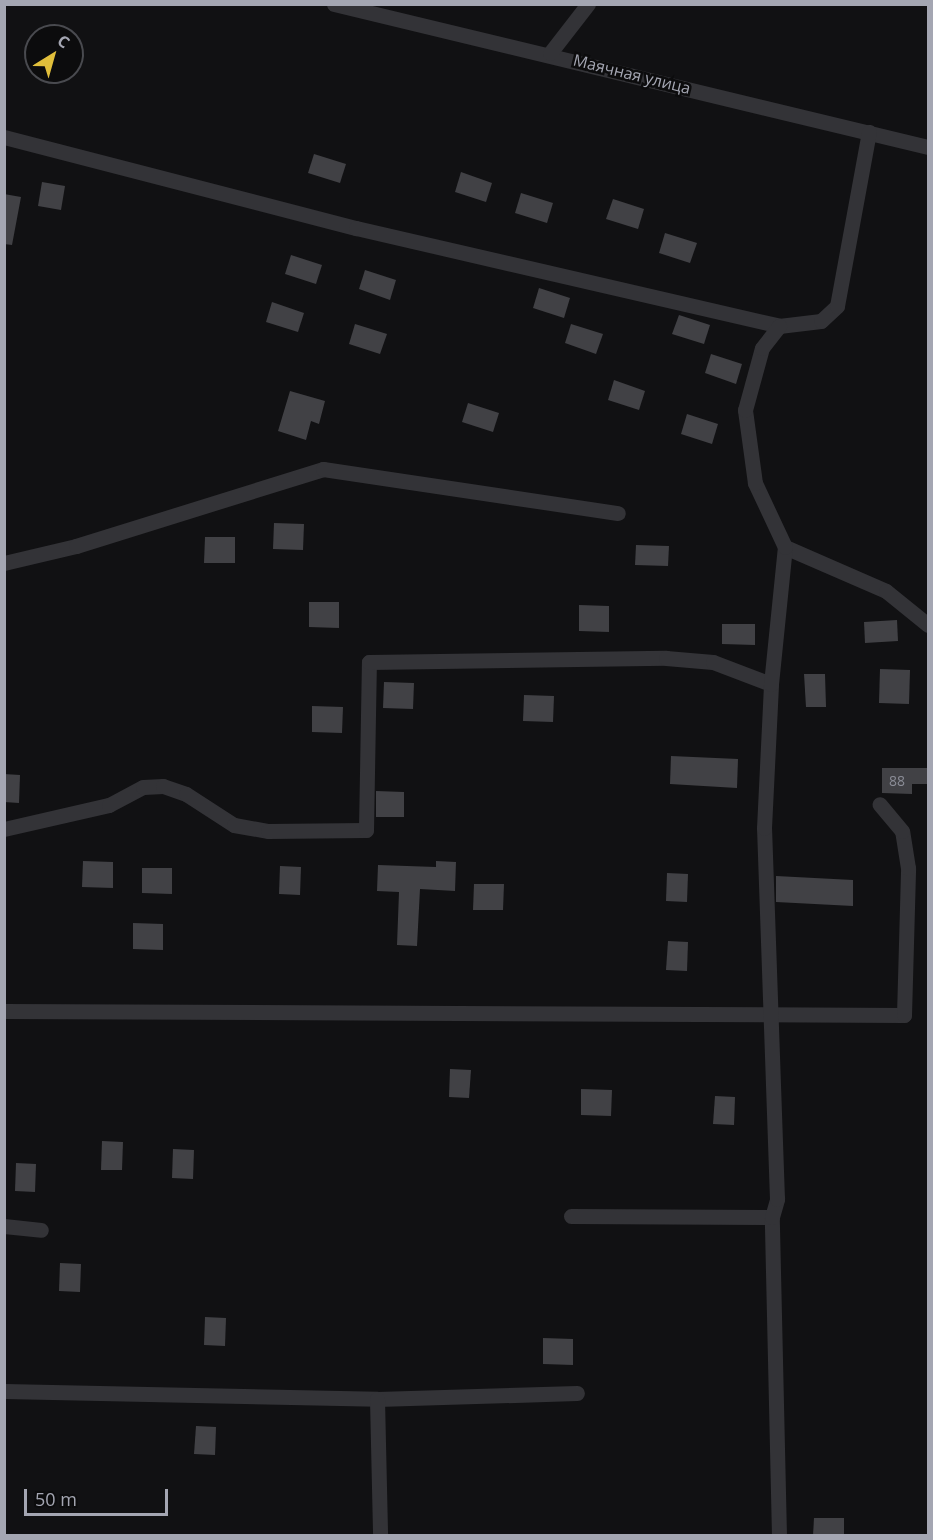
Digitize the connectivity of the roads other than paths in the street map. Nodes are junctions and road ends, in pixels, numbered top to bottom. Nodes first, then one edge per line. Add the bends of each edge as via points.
1 (334, 4) edge
2 (588, 4) edge
3 (550, 53) junction
4 (869, 132) junction
5 (4, 137) edge
6 (928, 147) edge
7 (779, 326) junction
8 (618, 513) dead end
9 (785, 547) junction
10 (4, 563) edge
11 (928, 625) edge
12 (771, 684) junction
13 (879, 804) dead end
14 (4, 829) edge
15 (4, 1011) edge
16 (770, 1016) junction
17 (571, 1216) dead end
18 (772, 1217) junction
19 (4, 1226) edge
20 (41, 1230) dead end
21 (4, 1390) edge
22 (577, 1394) dead end
23 (377, 1399) junction
24 (380, 1536) edge
25 (779, 1536) edge

1 - 3 street, Маячная улица
2 - 3 street
3 - 4 street, Маячная улица
4 - 6 street, Маячная улица
4 - 7 street via 837,306 821,321
5 - 7 street via 356,228
7 - 9 street via 762,348 745,410 755,483
8 - 10 street via 323,469
9 - 11 street via 886,591
9 - 12 street
12 - 14 street via 713,662 666,658 369,662 366,830 268,831 234,825 186,794 163,786 143,787 109,805
12 - 16 street via 764,828
13 - 16 street via 902,831 908,868 904,1015
15 - 16 street
16 - 18 street via 777,1199
17 - 18 street
18 - 25 street
19 - 20 street
21 - 23 street
22 - 23 street
23 - 24 street

